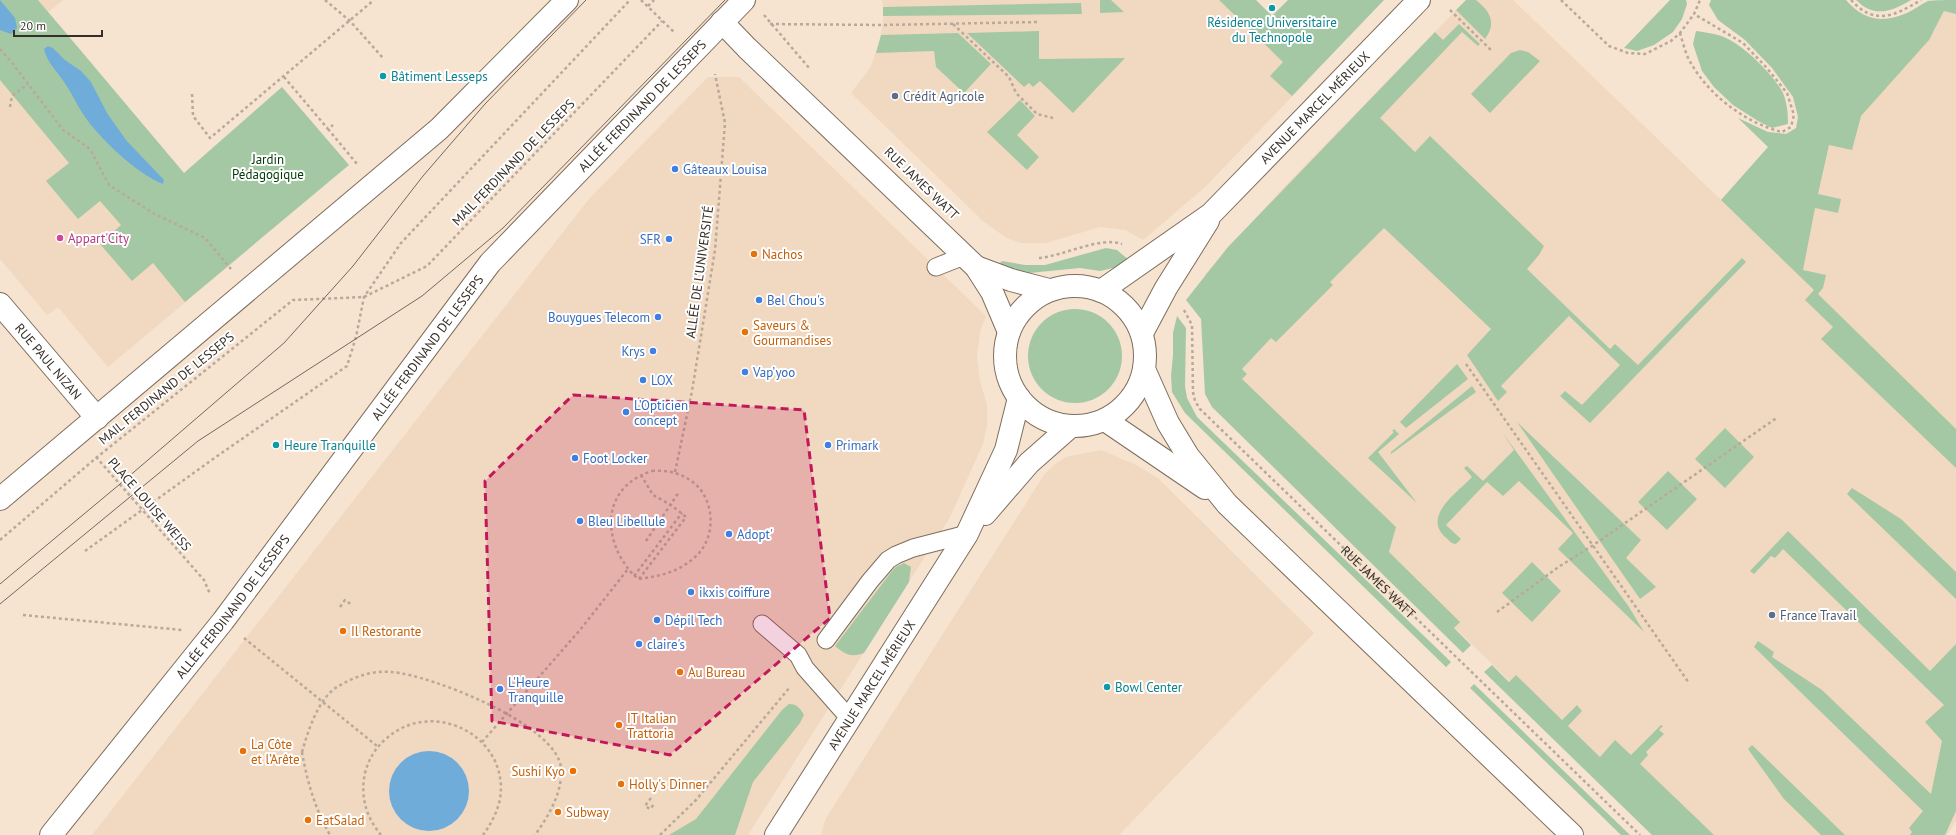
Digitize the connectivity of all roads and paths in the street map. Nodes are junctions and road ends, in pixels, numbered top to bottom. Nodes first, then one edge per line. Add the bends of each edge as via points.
1 (326, 0) edge
2 (374, 0) edge
3 (567, 0) edge
4 (630, 0) edge
5 (642, 0) edge
6 (654, 0) edge
7 (744, 0) edge
8 (1419, 0) edge
9 (1561, 0) edge
10 (1700, 0) edge
11 (1851, 0) edge
12 (1921, 0) edge
13 (648, 6) junction
14 (1450, 10) dead end
15 (762, 12) dead end
16 (1694, 14) junction
17 (350, 21) junction
18 (662, 21) junction
19 (722, 22) junction
20 (1038, 22) dead end
21 (770, 24) junction
22 (953, 24) junction
23 (1680, 33) junction
24 (678, 37) dead end
25 (0, 49) edge
26 (1492, 51) dead end
27 (383, 58) dead end
28 (715, 74) dead end
29 (815, 74) dead end
30 (284, 76) junction
31 (28, 84) junction
32 (192, 94) dead end
33 (10, 107) dead end
34 (1053, 118) dead end
35 (333, 125) dead end
36 (328, 129) junction
37 (359, 167) dead end
38 (1211, 214) junction
39 (1127, 249) dead end
40 (1037, 259) dead end
41 (970, 262) junction
42 (936, 267) dead end
43 (233, 271) dead end
44 (1049, 290) junction
45 (1101, 291) junction
46 (364, 297) junction
47 (0, 304) edge
48 (1182, 306) dead end
49 (1009, 332) junction
50 (1142, 333) junction
51 (1466, 364) dead end
52 (1144, 369) junction
53 (1019, 398) junction
54 (1778, 417) dead end
55 (97, 418) junction
56 (1105, 420) junction
57 (1071, 426) junction
58 (91, 452) dead end
59 (96, 458) junction
60 (675, 472) junction
61 (640, 475) junction
62 (679, 492) dead end
63 (0, 499) edge
64 (1228, 504) junction
65 (671, 505) junction
66 (143, 511) junction
67 (682, 513) junction
68 (968, 534) junction
69 (0, 540) edge
70 (646, 541) dead end
71 (1592, 546) junction
72 (85, 551) dead end
73 (628, 569) junction
74 (634, 576) junction
75 (639, 579) junction
76 (204, 580) dead end
77 (352, 605) dead end
78 (340, 606) dead end
79 (1497, 612) dead end
80 (23, 615) dead end
81 (222, 621) junction
82 (762, 624) dead end
83 (826, 640) dead end
84 (806, 668) junction
85 (1689, 683) dead end
86 (850, 719) junction
87 (482, 742) junction
88 (377, 746) junction
89 (651, 798) dead end
90 (655, 803) dead end
91 (52, 835) edge
92 (330, 835) edge
93 (381, 835) edge
94 (484, 835) edge
95 (535, 835) edge
96 (660, 835) edge
97 (776, 835) edge
98 (1572, 835) edge
99 (1640, 835) edge

1 - 17 path
2 - 17 path
3 - 55 street via 439,129
4 - 46 path, MAIL FERDINAND DE LESSEPS via 401,243
5 - 13 path
6 - 13 path
7 - 19 street, ALLÉE FERDINAND DE LESSEPS
8 - 38 street, AVENUE MARCEL MÉRIEUX
9 - 23 path via 1609,46 1628,54 1646,54 1671,41
10 - 16 path
11 - 12 path via 1870,16 1886,16 1904,10
13 - 18 path
14 - 26 path
15 - 21 path
16 - 23 path
16 - 23 path via 1743,43 1766,66 1787,93 1794,115 1791,127 1782,132 1764,127 1739,114 1706,84 1691,64
17 - 27 path
17 - 30 path
18 - 24 path
18 - 46 path, MAIL FERDINAND DE LESSEPS via 427,266
19 - 41 street, RUE JAMES WATT
19 - 81 street, ALLÉE FERDINAND DE LESSEPS via 490,263
20 - 22 path
21 - 22 path
21 - 29 path
22 - 34 path via 1009,77 1016,93 1037,114
25 - 31 path
28 - 60 path, ALLÉE DE L'UNIVERSITÉ via 725,123 715,250 692,391
30 - 32 path via 210,138 193,116
30 - 36 path
31 - 33 path via 12,96
31 - 43 path via 63,130 90,149 108,185 153,213 205,238
35 - 36 path
36 - 37 path
38 - 45 street, AVENUE MARCEL MÉRIEUX
38 - 50 street, AVENUE MARCEL MÉRIEUX
39 - 40 path via 1110,241 1055,257
41 - 42 lane
41 - 44 street, RUE JAMES WATT via 1011,280
41 - 49 street, RUE JAMES WATT via 992,292
44 - 45 street via 1066,286 1084,286
44 - 49 street via 1032,300 1018,314
45 - 50 street via 1119,300 1132,315
46 - 59 path, MAIL FERDINAND DE LESSEPS via 293,300
46 - 66 path, MAIL FERDINAND DE LESSEPS via 347,366
47 - 55 street, RUE PAUL NIZAN
48 - 99 path, RUE JAMES WATT via 1192,325 1193,392 1200,409
49 - 53 street via 1006,366 1010,383
50 - 52 street via 1146,351
51 - 71 path
52 - 56 street via 1137,390 1124,407
52 - 64 street via 1168,423 1188,456
53 - 57 street via 1033,412 1051,422
53 - 68 street, AVENUE MARCEL MÉRIEUX via 1006,450
54 - 71 path
55 - 63 street
56 - 57 street
56 - 64 street
57 - 68 street, AVENUE MARCEL MÉRIEUX via 1029,463
58 - 59 path, PLACE LOUISE WEISS
59 - 66 path, PLACE LOUISE WEISS
59 - 69 path, MAIL FERDINAND DE LESSEPS
60 - 61 path via 663,470
60 - 75 path via 690,480 702,492 710,508 711,526 706,543 696,557 682,567 664,575
61 - 65 path via 652,495
61 - 73 path via 618,494 612,508 614,538 618,552
62 - 65 path
64 - 98 street
65 - 67 path
65 - 70 path
66 - 72 path, MAIL FERDINAND DE LESSEPS
66 - 76 path, PLACE LOUISE WEISS
67 - 74 path
67 - 75 path via 686,517
68 - 83 lane via 913,548 888,560
68 - 86 street, AVENUE MARCEL MÉRIEUX
71 - 79 path
71 - 85 path
73 - 74 path
73 - 87 path via 580,630
74 - 75 path
77 - 78 path via 345,600
80 - 81 path via 194,631
81 - 88 path
81 - 91 street, ALLÉE FERDINAND DE LESSEPS
82 - 84 lane via 798,655
84 - 86 lane
84 - 96 path via 696,800
86 - 97 street, AVENUE MARCEL MÉRIEUX
87 - 88 path via 463,728 440,721 417,722 395,731
87 - 94 path via 494,758 500,778 500,799 494,819
88 - 93 path via 367,765 363,785 364,806 372,825
89 - 90 path via 644,806 650,809
92 - 95 path, bridge via 306,777 302,752 306,736 315,714 336,687 364,674 392,672 438,682 489,704 530,728 552,749 561,768 559,788

